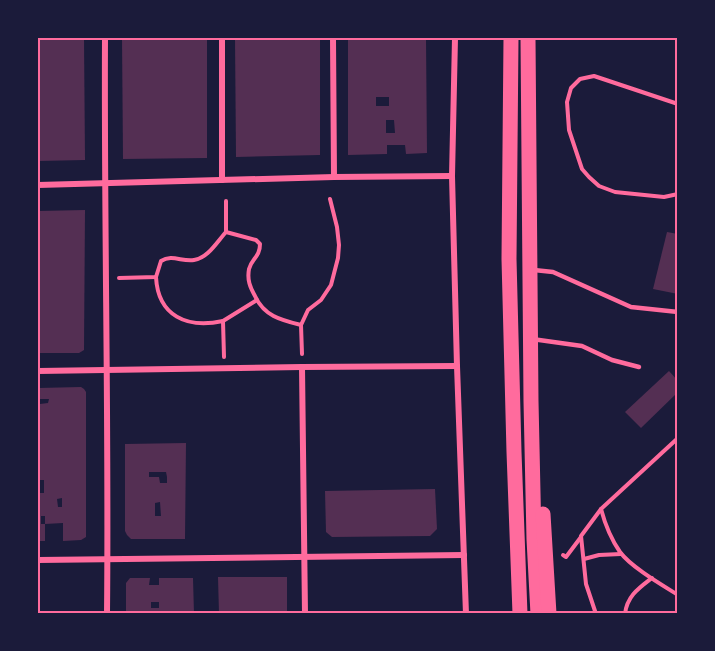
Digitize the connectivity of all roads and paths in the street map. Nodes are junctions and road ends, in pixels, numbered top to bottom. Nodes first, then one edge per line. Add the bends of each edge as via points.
1 (105, 38) edge
2 (222, 38) edge
3 (333, 38) edge
4 (455, 38) edge
5 (511, 38) edge
6 (528, 38) edge
7 (678, 104) edge
8 (452, 176) junction
9 (334, 177) junction
10 (222, 180) junction
11 (104, 183) junction
12 (38, 185) edge
13 (678, 194) edge
14 (330, 199) dead end
15 (225, 201) dead end
16 (226, 232) junction
17 (531, 270) junction
18 (156, 277) junction
19 (106, 279) junction
20 (256, 300) junction
21 (678, 312) edge
22 (223, 321) junction
23 (301, 325) junction
24 (531, 339) junction
25 (224, 359) dead end
26 (457, 366) junction
27 (302, 367) junction
28 (639, 367) dead end
29 (38, 370) edge
30 (106, 370) junction
31 (531, 401) junction
32 (678, 438) edge
33 (601, 509) junction
34 (621, 554) junction
35 (464, 555) junction
36 (305, 557) junction
37 (107, 559) junction
38 (584, 559) junction
39 (38, 560) edge
40 (652, 578) junction
41 (678, 595) edge
42 (107, 614) edge
43 (305, 614) edge
44 (466, 614) edge
45 (520, 614) edge
46 (538, 614) edge
47 (549, 614) edge
48 (596, 614) edge
49 (625, 614) edge

1 - 11 street
2 - 10 street
3 - 9 street
4 - 8 street
5 - 45 main road via 508,259
6 - 17 main road
7 - 13 path via 594,76 580,79 571,88 567,102 569,130 582,169 599,186 615,192 664,197
8 - 9 street
8 - 26 street
9 - 10 street
10 - 11 street
11 - 12 street
11 - 19 street
14 - 23 path via 337,227 338,258 331,285 308,310
15 - 16 path
16 - 18 path via 200,258 164,259
16 - 20 path via 260,244 248,278
17 - 21 lane via 553,272 631,307
17 - 24 main road
18 - 19 path
18 - 22 path via 161,300 174,316 207,324
19 - 30 street
20 - 22 path
20 - 23 path via 269,314
22 - 25 path
23 - 27 path
24 - 28 lane via 582,346
24 - 31 main road
26 - 27 street
26 - 35 street
27 - 30 street
27 - 36 street
29 - 30 street
30 - 37 street
31 - 46 main road
31 - 47 main road
32 - 33 path
33 - 34 path
33 - 38 path via 582,536
34 - 38 path
34 - 40 path
35 - 36 street
35 - 44 street
36 - 37 street
36 - 43 street
37 - 39 street
37 - 42 street
38 - 48 path via 586,584
40 - 41 path
40 - 49 path via 633,592

